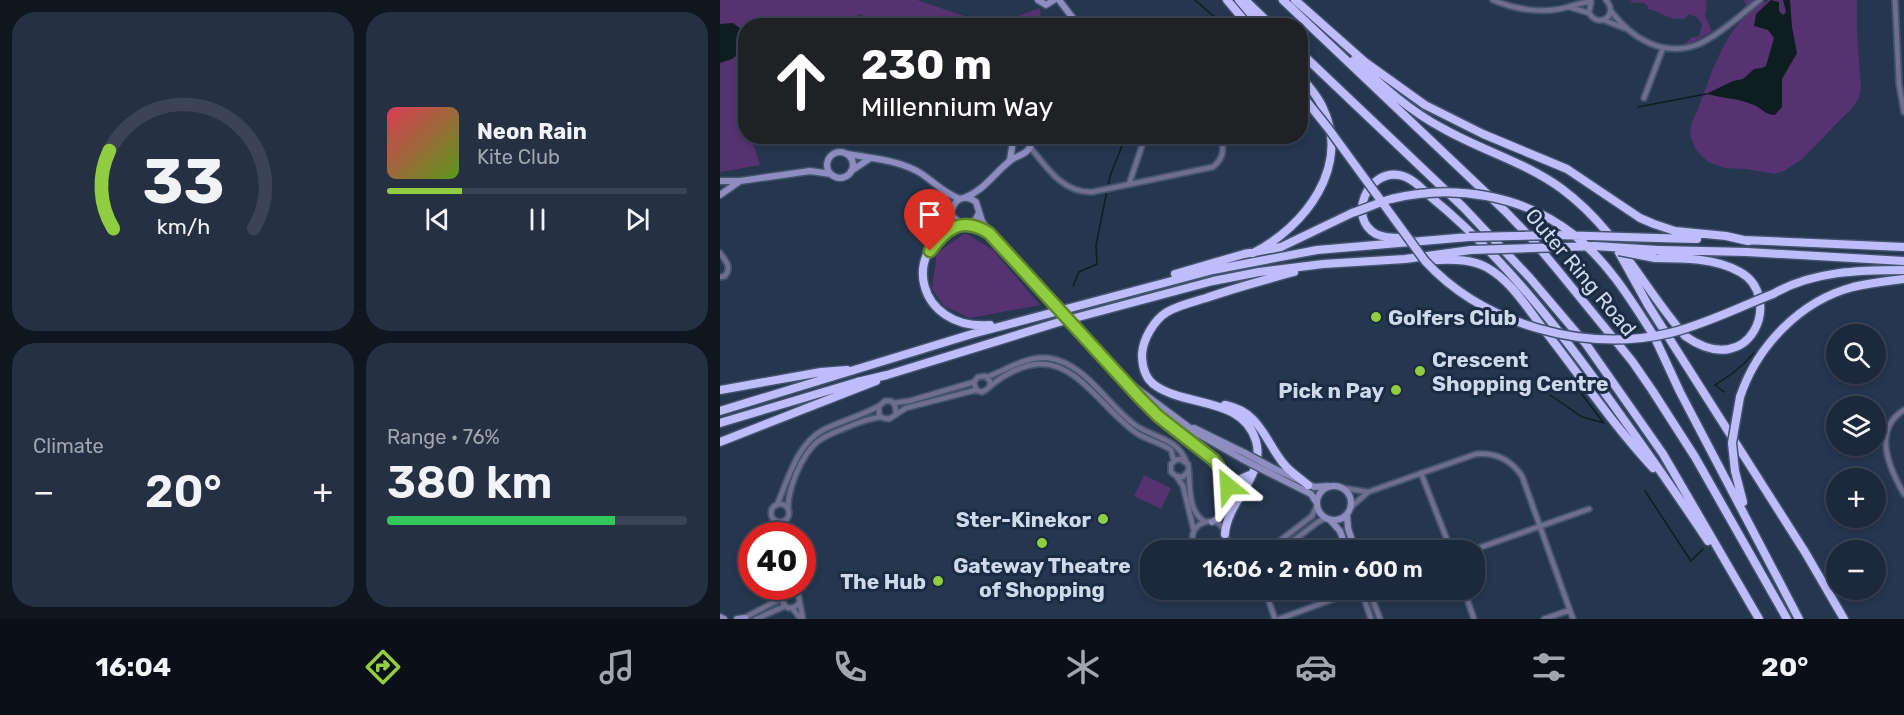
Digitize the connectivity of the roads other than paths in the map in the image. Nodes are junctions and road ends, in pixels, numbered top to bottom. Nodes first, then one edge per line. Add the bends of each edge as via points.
1 (1038, 0) edge
2 (1059, 0) edge
3 (1227, 0) edge
4 (1239, 0) edge
5 (1245, 0) edge
6 (1283, 0) edge
7 (1288, 0) edge
8 (1295, 0) edge
9 (1493, 0) edge
10 (1607, 0) edge
11 (1760, 0) edge
12 (1895, 0) edge
13 (1592, 1) edge
14 (1051, 2) edge
15 (1569, 7) junction
16 (1065, 8) junction
17 (1611, 11) junction
18 (1589, 13) junction
19 (1073, 18) edge
20 (1243, 18) edge
21 (1254, 18) edge
22 (1264, 18) edge
23 (1302, 18) edge
24 (1308, 18) edge
25 (1308, 18) edge
26 (1604, 20) junction
27 (1308, 24) edge
28 (1626, 29) junction
29 (1663, 48) junction
30 (1308, 60) edge
31 (1308, 87) edge
32 (1644, 98) dead end
33 (1308, 103) edge
34 (1904, 112) edge
35 (1013, 144) edge
36 (1143, 144) edge
37 (1222, 144) edge
38 (1028, 146) edge
39 (1013, 150) junction
40 (848, 154) junction
41 (870, 159) junction
42 (828, 160) junction
43 (1010, 161) junction
44 (810, 171) junction
45 (851, 171) junction
46 (831, 174) junction
47 (720, 181) edge
48 (740, 181) junction
49 (1129, 184) junction
50 (986, 185) junction
51 (942, 191) junction
52 (720, 195) edge
53 (962, 198) junction
54 (952, 210) junction
55 (978, 210) junction
56 (965, 224) junction
57 (989, 233) junction
58 (1469, 237) junction
59 (1614, 240) junction
60 (1748, 241) junction
61 (1904, 247) edge
62 (720, 253) edge
63 (1252, 253) junction
64 (1656, 254) junction
65 (1405, 259) junction
66 (1904, 261) edge
67 (1323, 264) junction
68 (1904, 270) edge
69 (720, 277) edge
70 (1904, 279) edge
71 (1157, 283) junction
72 (1012, 324) junction
73 (857, 370) junction
74 (1117, 372) junction
75 (887, 375) junction
76 (987, 377) junction
77 (974, 382) junction
78 (990, 386) junction
79 (720, 390) edge
80 (976, 390) junction
81 (893, 403) junction
82 (1213, 404) junction
83 (879, 406) junction
84 (1904, 410) edge
85 (720, 411) edge
86 (896, 413) junction
87 (881, 417) junction
88 (720, 423) edge
89 (720, 442) edge
90 (1174, 461) junction
91 (1186, 461) junction
92 (1254, 470) junction
93 (1271, 470) junction
94 (1188, 471) junction
95 (1421, 473) junction
96 (1225, 476) junction
97 (1177, 477) junction
98 (1308, 485) junction
99 (1329, 486) junction
100 (1343, 488) junction
101 (1368, 492) junction
102 (1904, 494) edge
103 (1680, 499) junction
104 (1317, 504) junction
105 (777, 505) junction
106 (1351, 507) junction
107 (1589, 508) dead end
108 (788, 509) junction
109 (1347, 515) junction
110 (773, 519) junction
111 (1328, 519) junction
112 (784, 521) joint
113 (773, 522) edge
114 (1208, 522) junction
115 (1751, 525) junction
116 (1541, 527) junction
117 (1194, 531) junction
118 (1226, 536) junction
119 (1193, 540) edge
120 (1224, 540) edge
121 (1229, 540) edge
122 (1281, 540) edge
123 (1294, 540) edge
124 (1343, 540) edge
125 (1352, 540) edge
126 (1447, 540) edge
127 (1485, 546) edge
128 (1822, 580) junction
129 (1748, 599) junction
130 (778, 600) edge
131 (783, 600) edge
132 (800, 600) edge
133 (1269, 600) edge
134 (1331, 600) edge
135 (1364, 600) edge
136 (1373, 600) edge
137 (1467, 600) edge
138 (799, 603) junction
139 (785, 606) junction
140 (792, 608) junction
141 (1570, 609) junction
142 (720, 617) edge
143 (724, 619) edge
144 (741, 619) edge
145 (756, 619) edge
146 (802, 619) edge
147 (1277, 619) edge
148 (1371, 619) edge
149 (1380, 619) edge
150 (1474, 619) edge
151 (1545, 619) edge
152 (1573, 619) edge
153 (1759, 619) edge
154 (1787, 619) edge
155 (1799, 619) edge
156 (1838, 619) edge
157 (1844, 619) edge

1 - 14 street via 1043,4
2 - 16 street
3 - 20 highway
4 - 21 highway
5 - 22 highway
6 - 23 highway, Outer Ring Road
7 - 24 highway
8 - 60 highway via 1365,62 1435,110 1567,169 1654,224 1675,231
9 - 15 street via 1535,10
10 - 17 street
11 - 29 street via 1700,43 1679,49
12 - 34 street
13 - 15 street
13 - 18 street
14 - 16 street
15 - 18 street
16 - 19 street
17 - 26 street
17 - 28 street
18 - 26 street via 1594,19
25 - 59 highway via 1402,101 1442,128 1548,179 1572,197
26 - 28 street
27 - 154 highway, Outer Ring Road via 1530,237 1632,361 1695,457
28 - 29 street
29 - 32 street
30 - 129 highway, Outer Ring Road via 1463,207 1586,344 1663,453
31 - 63 highway, bridge via 1322,106 1330,131 1330,165 1311,205 1290,229
33 - 68 highway, bridge via 1438,275 1464,294 1523,323 1597,338 1656,336 1689,328 1788,285 1853,271
35 - 39 street
36 - 49 street
37 - 49 street via 1223,154 1213,168
38 - 39 street
38 - 43 street
38 - 49 street via 1067,187 1080,193
39 - 43 street
40 - 41 street
40 - 42 street via 836,152
40 - 45 street via 853,164
41 - 45 street
41 - 51 street via 909,168
42 - 44 street
42 - 46 street
43 - 50 street
44 - 46 street
44 - 48 street
45 - 46 street via 843,177
47 - 48 street
48 - 52 street
50 - 53 street
50 - 55 street
51 - 53 street
51 - 54 street
53 - 54 street
53 - 55 street via 973,200
54 - 56 street via 955,219
55 - 56 street via 976,219
55 - 57 street
56 - 57 street
56 - 72 highway via 944,235 930,251 923,271 926,293 943,314 964,324
57 - 74 street, bridge
58 - 60 highway, bridge via 1556,235
58 - 71 highway via 1317,250
58 - 103 highway via 1400,238 1374,233 1362,212 1365,195 1375,181 1398,175 1414,182 1457,218 1502,263 1568,341
59 - 64 highway via 1685,336 1718,351 1735,348 1749,337 1759,320 1760,305 1755,287 1746,275 1716,262
59 - 128 highway via 1633,280
60 - 61 highway
62 - 69 street via 729,269
63 - 71 highway via 1179,272
63 - 115 highway, bridge via 1281,247 1352,213 1393,199 1439,193 1469,193 1508,201 1558,225 1586,245 1622,286 1654,336
64 - 65 highway, bridge via 1595,246 1470,250
64 - 66 highway via 1747,252
65 - 67 highway
65 - 103 highway via 1467,261 1500,277 1605,412
67 - 75 highway via 1259,272 1163,293
67 - 82 highway via 1179,306 1159,318 1142,351 1148,379 1166,392
70 - 115 highway, bridge via 1851,288 1800,314 1783,327 1749,372 1732,443 1740,493
71 - 72 highway
72 - 73 highway
73 - 79 highway via 821,372
73 - 85 highway
74 - 93 street, bridge via 1188,426
74 - 96 street via 1158,416 1214,460
75 - 88 highway
75 - 89 highway
76 - 77 street via 978,377
76 - 78 street
76 - 91 street via 1030,360 1062,361 1083,375 1137,426 1174,444
77 - 80 street
77 - 81 street
78 - 80 street via 986,391
78 - 90 street via 1014,370 1038,364 1065,370 1138,434 1171,450
80 - 86 street
81 - 83 street via 885,401
81 - 86 street
82 - 92 highway via 1238,415 1251,428 1258,450
82 - 98 highway via 1236,407 1254,419 1283,464
83 - 87 street
83 - 105 street via 823,430 808,441
84 - 102 street via 1888,428 1885,447
86 - 87 street via 889,419
87 - 108 street via 830,434 813,446 790,494
90 - 91 street
90 - 97 street via 1171,470
91 - 94 street
92 - 96 highway via 1238,481
92 - 118 highway via 1228,518
93 - 98 street
93 - 104 street via 1311,494
94 - 97 street
94 - 114 street via 1194,510
95 - 101 street
95 - 116 street via 1476,454 1500,456 1522,476
95 - 126 street
96 - 114 street via 1227,503 1220,515
97 - 117 street via 1183,486
98 - 99 street
99 - 100 street
99 - 104 street via 1321,491
100 - 101 street
100 - 106 street via 1350,496
101 - 106 street
103 - 129 highway
104 - 111 street via 1319,512
104 - 122 street via 1312,516
105 - 108 street
105 - 110 street via 771,510
106 - 109 street
107 - 116 street
108 - 112 street
109 - 111 street
109 - 125 street
110 - 112 street
110 - 113 street
111 - 123 street
111 - 124 street
114 - 117 street
114 - 118 street via 1220,526
115 - 155 highway
116 - 127 street
116 - 141 street
117 - 119 street
118 - 120 street
118 - 121 street
128 - 156 highway
128 - 157 highway
129 - 153 highway, Outer Ring Road
130 - 144 street
131 - 139 street
132 - 138 street
133 - 147 street
134 - 147 street
135 - 148 street
136 - 149 street
137 - 150 street
138 - 140 street
138 - 146 street
139 - 140 street
139 - 145 street
140 - 146 street
141 - 151 street
141 - 152 street
142 - 143 street

